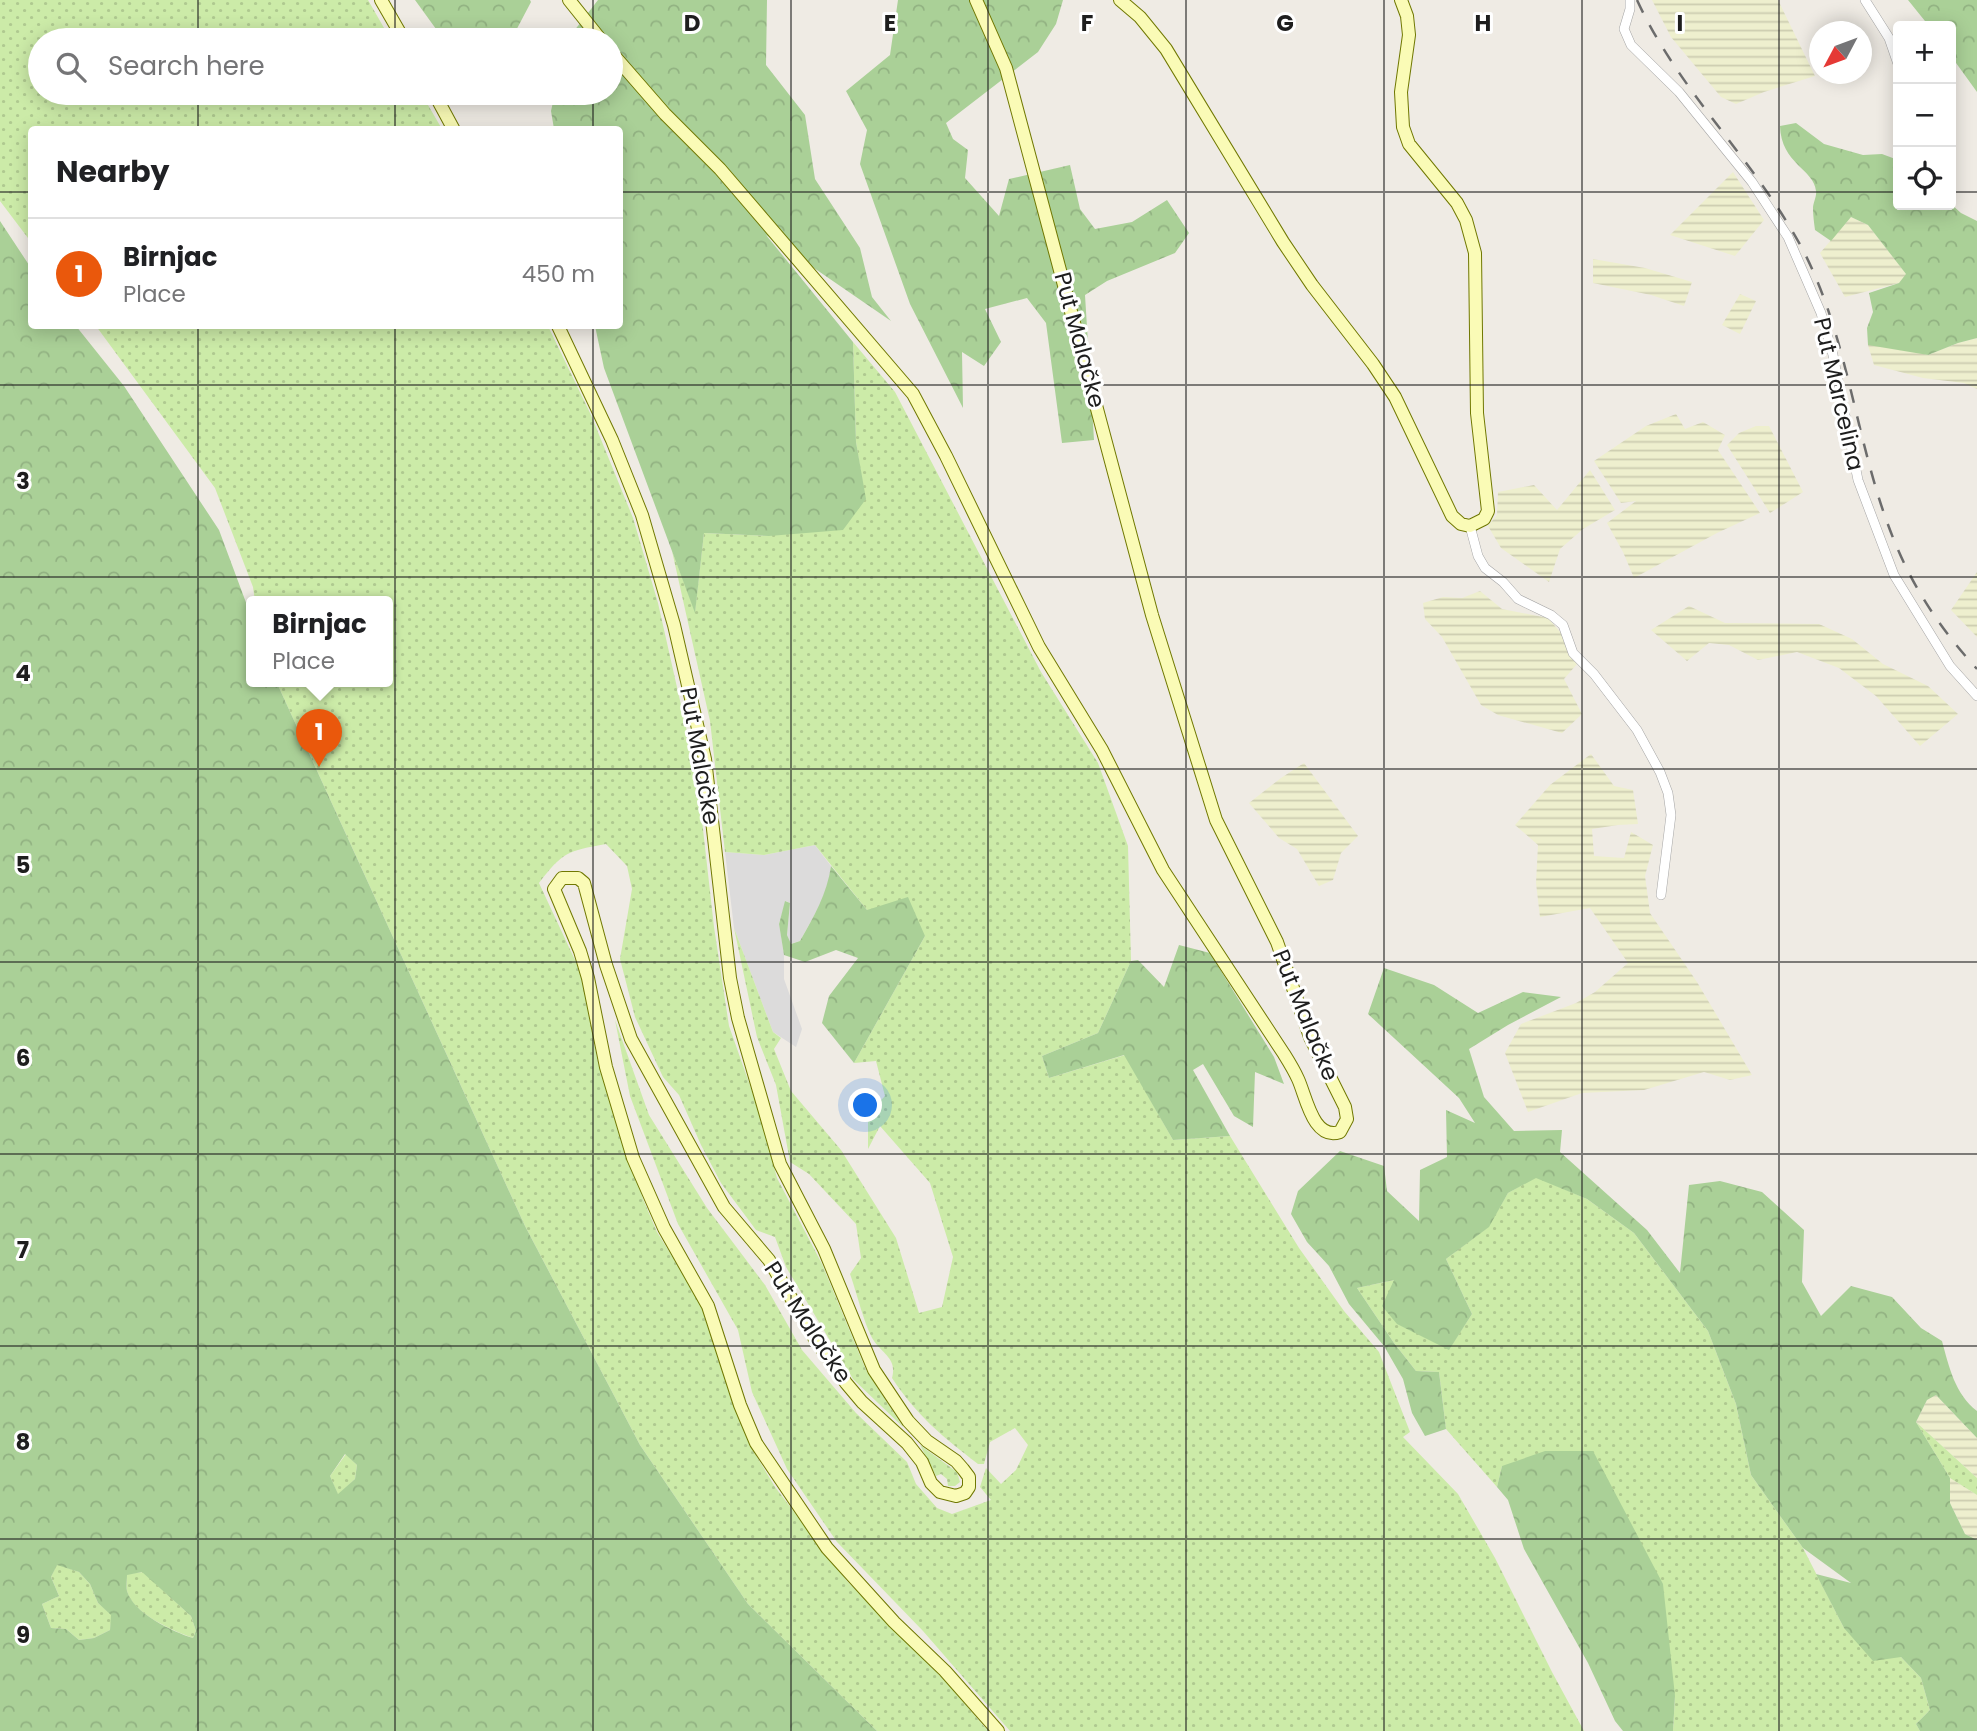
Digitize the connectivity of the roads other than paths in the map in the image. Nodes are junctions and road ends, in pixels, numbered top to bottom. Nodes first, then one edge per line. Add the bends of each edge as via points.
1 (381, 0) edge
2 (569, 0) edge
3 (976, 0) edge
4 (1121, 0) edge
5 (1401, 0) edge
6 (1630, 0) edge
7 (1865, 0) edge
8 (397, 28) edge
9 (591, 28) edge
10 (1893, 50) edge
11 (623, 66) edge
12 (440, 105) edge
13 (452, 126) edge
14 (559, 329) edge
15 (1470, 526) junction
16 (1977, 696) edge
17 (1661, 895) dead end
18 (998, 1731) edge

1 - 8 main road
2 - 9 main road
3 - 11 main road, Put Malačke via 1006,68 1152,615 1216,820 1277,942 1310,1037 1345,1107 1345,1127 1333,1135 1317,1124 1284,1054 1163,870 1102,750 1039,647 913,394 720,169
4 - 15 main road via 1166,49 1283,242 1395,397 1452,516
5 - 15 main road via 1409,35 1401,92 1403,127 1409,144 1457,203 1475,253 1477,413 1488,511 1484,519
6 - 16 street, Put Marcelina via 1624,29 1631,45 1700,118 1752,182 1788,237 1821,313 1858,480 1894,575 1950,666
7 - 10 street
12 - 13 main road
14 - 18 main road, Put Malačke via 642,514 674,625 705,759 732,991 780,1164 824,1249 874,1370 908,1421 964,1469 969,1477 965,1493 940,1492 907,1443 862,1402 816,1339 769,1259 724,1208 631,1039 584,883 578,878 562,878 554,889 588,978 618,1112 664,1228 708,1306 756,1443 827,1548
15 - 17 street via 1485,568 1518,599 1563,625 1573,653 1637,730 1660,772 1671,815

